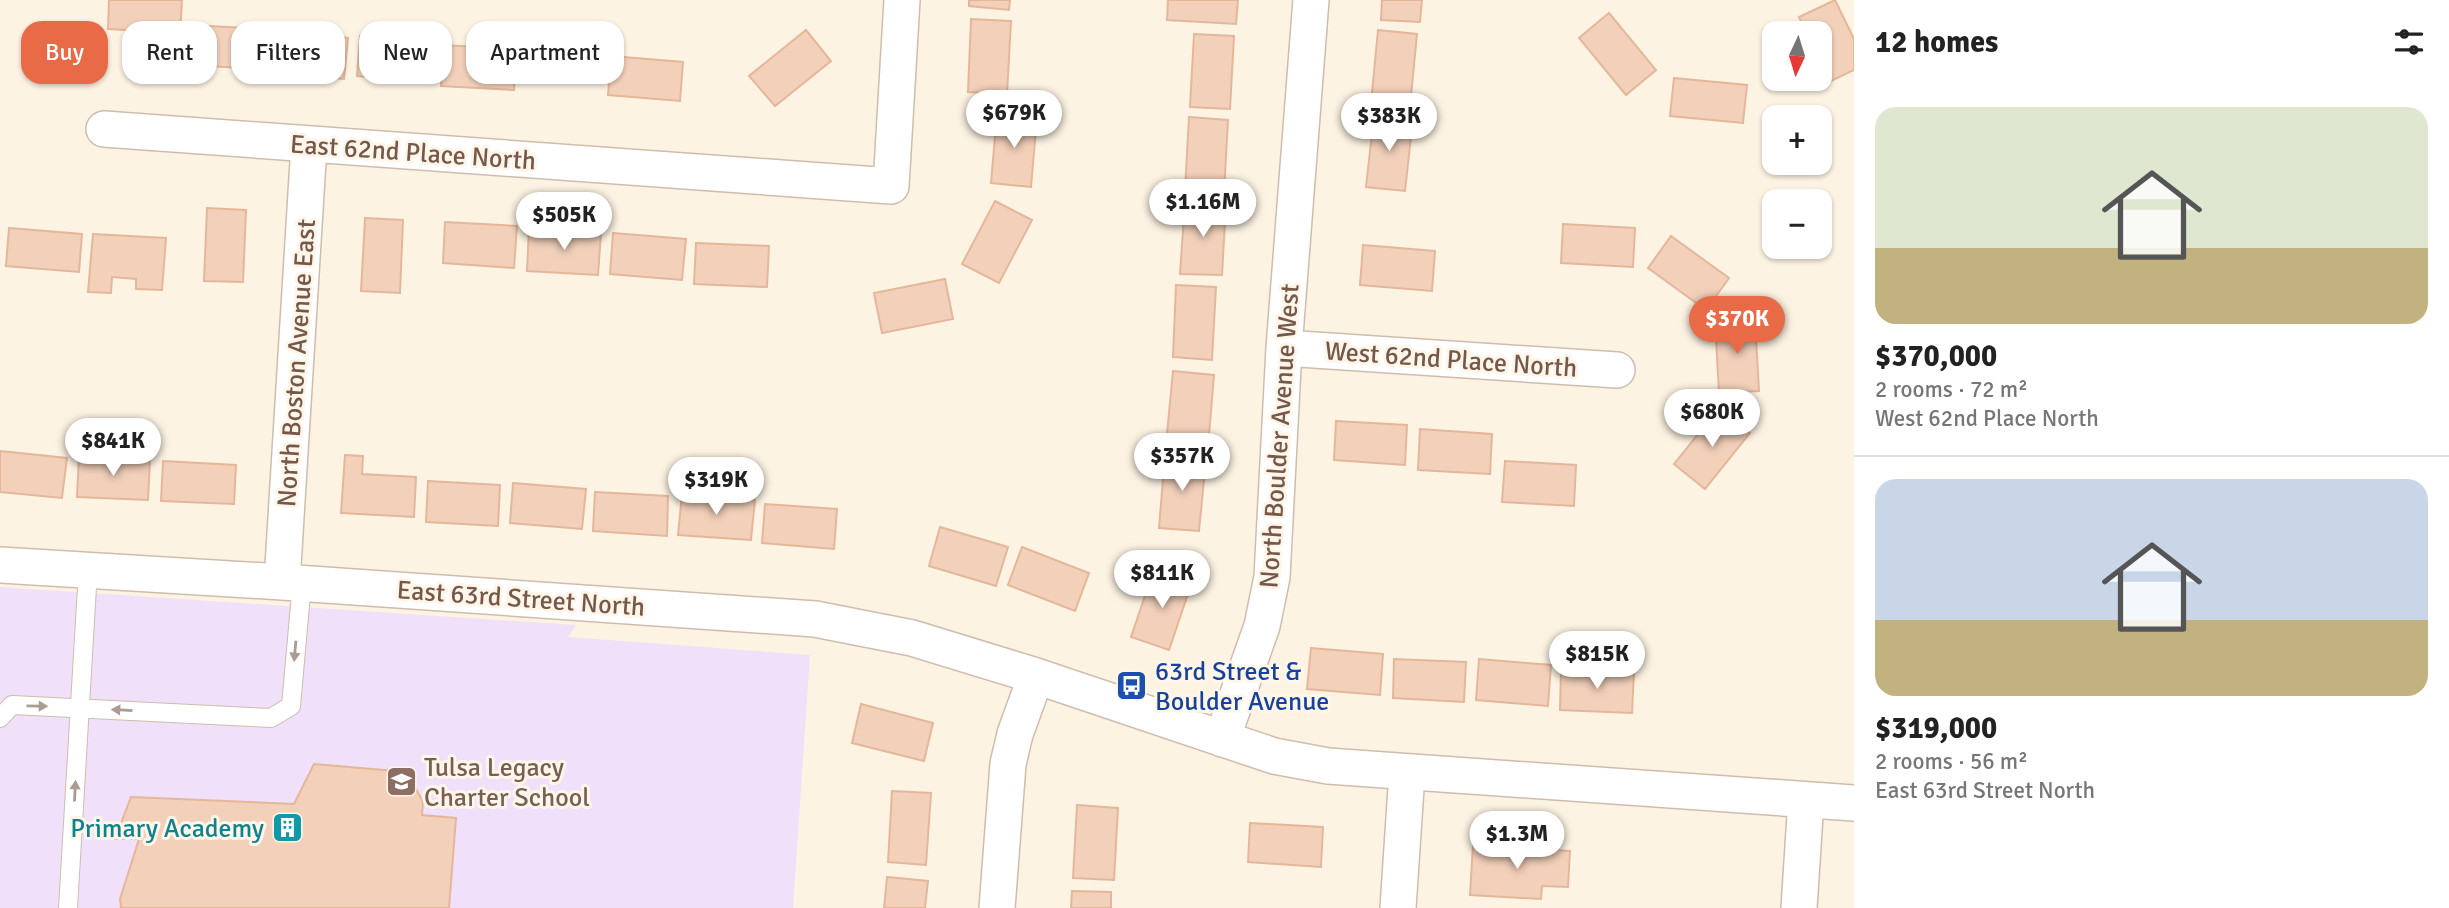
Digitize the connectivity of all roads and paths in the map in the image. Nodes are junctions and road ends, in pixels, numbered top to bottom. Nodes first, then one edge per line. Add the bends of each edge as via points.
1 (902, 0) edge
2 (1311, 0) edge
3 (104, 129) dead end
4 (309, 145) junction
5 (1284, 348) junction
6 (1617, 370) dead end
7 (0, 565) edge
8 (88, 570) junction
9 (292, 583) junction
10 (1036, 676) junction
11 (80, 707) junction
12 (0, 718) edge
13 (1222, 739) junction
14 (1407, 773) junction
15 (1806, 800) junction
16 (1854, 803) edge
17 (68, 908) edge
18 (998, 908) edge
19 (1398, 908) edge
20 (1799, 908) edge

1 - 4 street, East 62nd Place North via 891,186
2 - 5 street, North Boulder Avenue West
3 - 4 street, East 62nd Place North
4 - 9 street, North Boston Avenue East
5 - 6 street, West 62nd Place North
5 - 13 street, North Boulder Avenue West via 1272,577 1262,626
7 - 8 street, East 63rd Street North
8 - 9 street, East 63rd Street North
8 - 11 lane
9 - 10 street, East 63rd Street North via 815,619 912,638
9 -> 11 lane via 290,706 271,718
10 - 13 street, East 63rd Street North
10 - 18 street via 1009,764
12 -> 11 lane via 12,705
17 -> 11 lane
13 - 14 street, East 63rd Street North via 1274,756 1328,766
14 - 15 street, East 63rd Street North
14 - 19 street
15 - 16 street, East 63rd Street North
15 - 20 street

